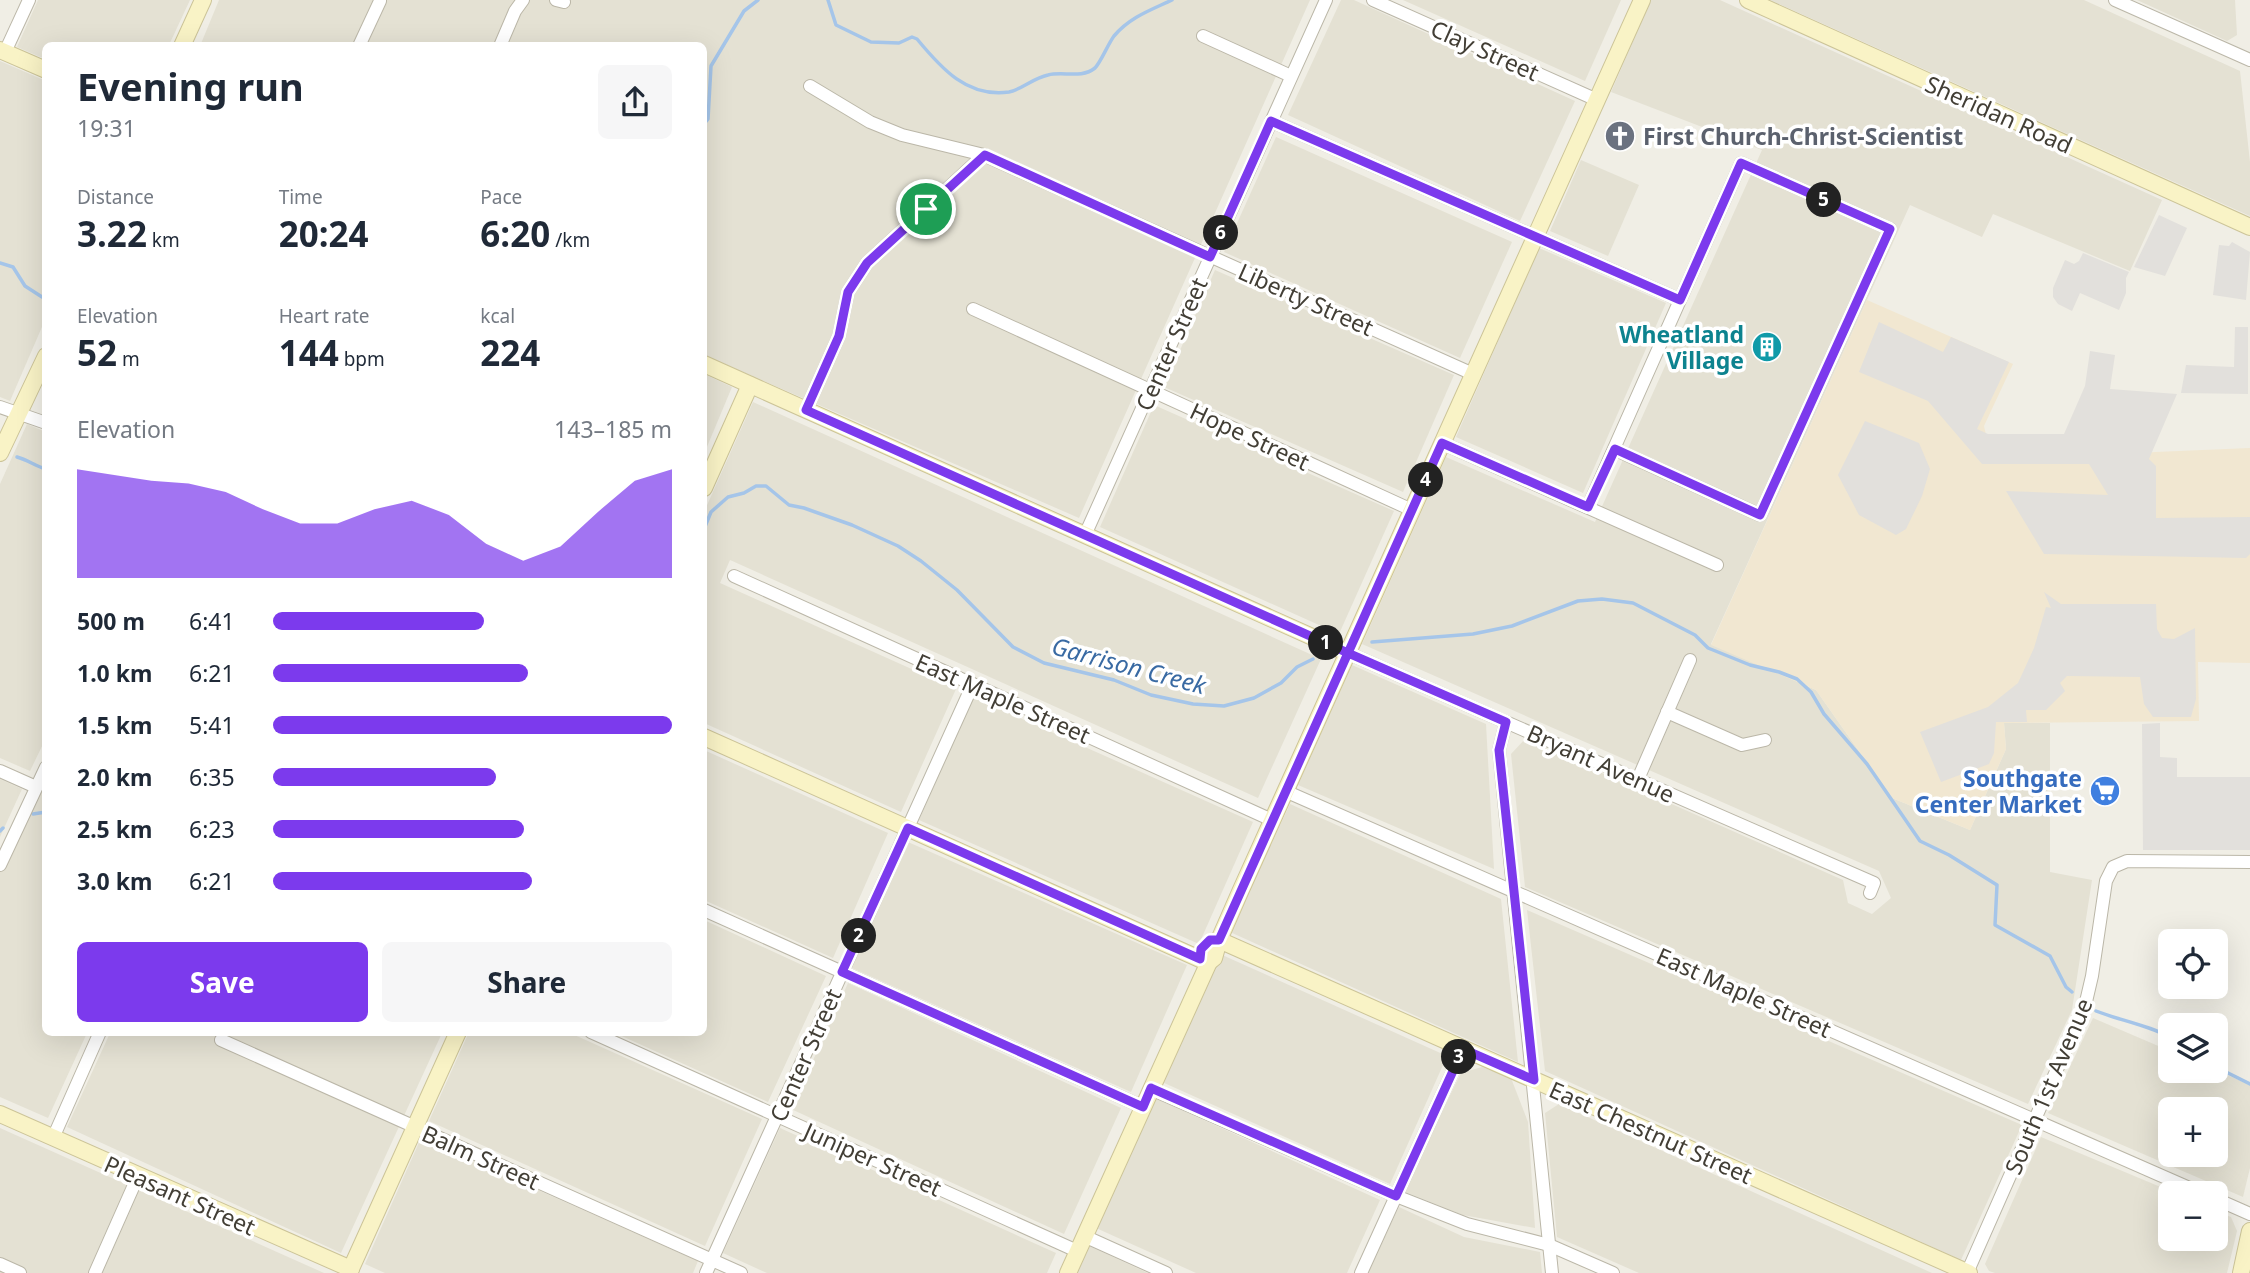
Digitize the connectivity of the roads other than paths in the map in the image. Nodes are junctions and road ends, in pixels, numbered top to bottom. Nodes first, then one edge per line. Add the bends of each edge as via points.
1 (29, 0) edge
2 (203, 0) edge
3 (523, 0) edge
4 (1326, 0) edge
5 (1373, 0) edge
6 (1642, 0) edge
7 (1748, 0) edge
8 (2115, 0) edge
9 (380, 1) edge
10 (1203, 36) dead end
11 (184, 42) edge
12 (361, 42) edge
13 (502, 42) edge
14 (3, 51) edge
15 (2250, 60) edge
16 (42, 68) edge
17 (1292, 76) junction
18 (810, 86) dead end
19 (1597, 100) junction
20 (1271, 121) junction
21 (985, 155) junction
22 (2250, 227) edge
23 (1535, 237) junction
24 (1210, 257) junction
25 (1680, 300) junction
26 (973, 309) dead end
27 (42, 365) edge
28 (707, 365) edge
29 (1473, 374) junction
30 (750, 385) junction
31 (1150, 390) junction
32 (0, 407) edge
33 (806, 410) junction
34 (20, 414) junction
35 (42, 422) edge
36 (1442, 443) junction
37 (1615, 449) junction
38 (0, 453) edge
39 (707, 481) edge
40 (1588, 507) junction
41 (1412, 510) junction
42 (1085, 535) junction
43 (1717, 565) dead end
44 (734, 576) dead end
45 (1348, 653) junction
46 (1690, 660) dead end
47 (973, 684) junction
48 (1667, 712) junction
49 (1506, 722) junction
50 (707, 738) edge
51 (1765, 740) dead end
52 (0, 771) edge
53 (42, 775) edge
54 (1638, 779) junction
55 (36, 787) junction
56 (1285, 792) junction
57 (1272, 820) junction
58 (908, 828) junction
59 (2250, 862) edge
60 (0, 865) edge
61 (1515, 892) junction
62 (1870, 894) dead end
63 (707, 911) edge
64 (1219, 940) junction
65 (1204, 960) junction
66 (842, 972) junction
67 (98, 1036) edge
68 (456, 1036) edge
69 (600, 1036) edge
70 (221, 1040) dead end
71 (1463, 1049) junction
72 (1534, 1080) junction
73 (1151, 1088) junction
74 (1143, 1107) junction
75 (0, 1114) edge
76 (777, 1116) junction
77 (2035, 1120) junction
78 (415, 1127) junction
79 (53, 1138) junction
80 (138, 1176) junction
81 (2173, 1181) edge
82 (1396, 1196) junction
83 (2228, 1204) edge
84 (2250, 1214) edge
85 (2250, 1231) edge
86 (1084, 1236) junction
87 (1549, 1245) junction
88 (1077, 1251) junction
89 (712, 1260) junction
90 (0, 1264) edge
91 (354, 1272) edge
92 (20, 1273) edge
93 (95, 1273) edge
94 (706, 1273) edge
95 (741, 1273) edge
96 (1068, 1273) edge
97 (1166, 1273) edge
98 (1361, 1273) edge
99 (1552, 1273) edge
100 (1613, 1273) edge
101 (1968, 1273) edge
102 (2241, 1273) edge

1 - 14 street
2 - 11 main road
3 - 13 street
4 - 17 street, Center Street
5 - 19 street, Clay Street
6 - 19 main road
7 - 22 main road, Sheridan Road
8 - 15 street
9 - 12 street
10 - 17 street
14 - 16 main road
17 - 20 street, Center Street
18 - 21 street, Liberty Street via 870,122 902,135
19 - 23 main road
20 - 23 street
20 - 24 street, Center Street
21 - 24 street, Liberty Street
21 - 33 street via 867,263 848,292 839,336
23 - 25 street
23 - 29 main road
24 - 29 street, Liberty Street
24 - 31 street, Center Street
25 - 37 street
25 - 37 street via 1741,163 1890,229 1760,515
26 - 31 street, Hope Street
27 - 34 main road
28 - 30 main road, Bryant Avenue
29 - 36 main road
30 - 33 main road, Bryant Avenue
30 - 39 main road
31 - 41 street, Hope Street
31 - 42 street, Center Street
32 - 34 street
33 - 42 main road, Bryant Avenue
34 - 35 street
34 - 38 main road
36 - 40 street
36 - 41 main road
37 - 40 street
40 - 43 street
41 - 45 main road
42 - 45 main road, Bryant Avenue
44 - 47 street, East Maple Street
45 - 49 street, Bryant Avenue
45 - 56 main road
46 - 48 street
47 - 57 street, East Maple Street
47 - 58 street, Center Street
48 - 51 street via 1742,745
48 - 54 street
49 - 54 street, Bryant Avenue
49 - 61 street via 1499,750
50 - 58 main road
52 - 55 street
53 - 55 street
54 - 62 street, Bryant Avenue via 1874,883
55 - 60 street
56 - 57 main road
56 - 61 street, East Maple Street
57 - 64 main road
58 - 65 main road
58 - 66 street, Center Street
59 - 77 street, South 1st Avenue via 2126,860 2113,867 2106,881 2085,1006
61 - 72 street
61 - 77 street, East Maple Street
63 - 66 street
64 - 65 main road via 1210,940 1201,949
64 - 71 main road, East Chestnut Street
65 - 73 main road via 1200,981
66 - 74 street
66 - 76 street, Center Street
67 - 79 street
68 - 78 main road
69 - 76 street, Juniper Street
70 - 78 street, Balm Street
71 - 72 main road, East Chestnut Street
71 - 82 street
72 - 87 street
72 - 101 main road, East Chestnut Street
73 - 74 main road
73 - 82 street
74 - 86 main road
75 - 79 main road, Pleasant Street
76 - 88 street, Juniper Street
76 - 89 street, Center Street
77 - 81 street, East Maple Street
77 - 101 street, South 1st Avenue
78 - 89 street, Balm Street
78 - 91 main road
79 - 80 main road, Pleasant Street
80 - 91 main road, Pleasant Street
80 - 93 street
82 - 87 street via 1467,1224
82 - 98 street
83 - 84 street
85 - 102 main road
86 - 88 main road
86 - 97 street
87 - 99 street
87 - 100 street
88 - 96 main road
89 - 94 street, Center Street
89 - 95 street, Balm Street
90 - 92 street

